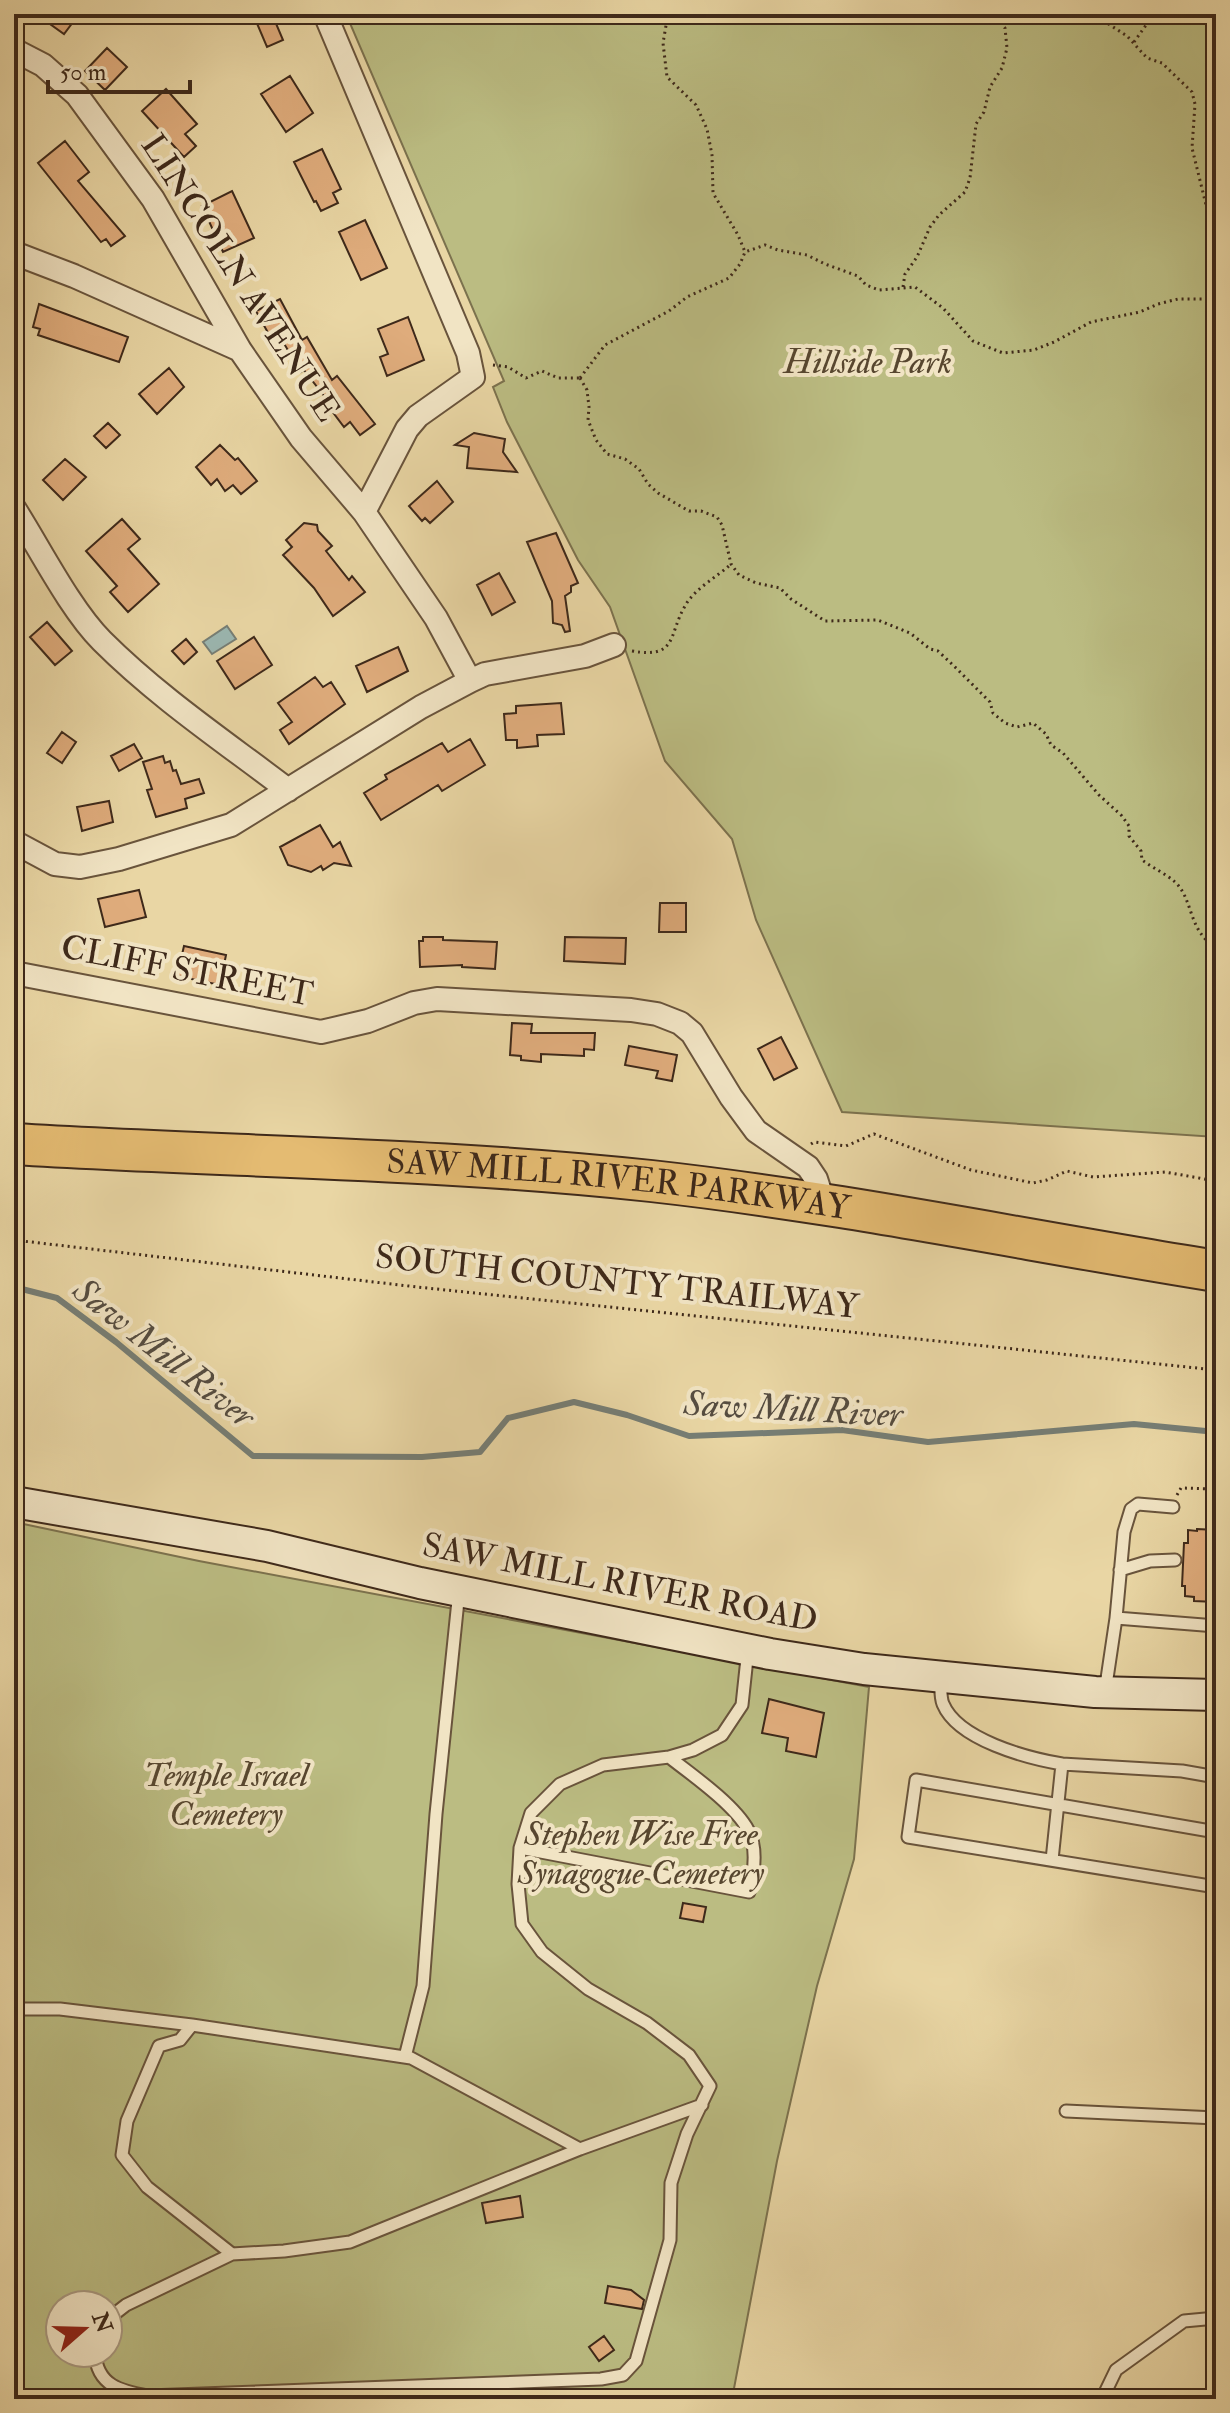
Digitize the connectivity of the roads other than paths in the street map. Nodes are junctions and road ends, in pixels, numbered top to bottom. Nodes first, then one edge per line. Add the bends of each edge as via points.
1 (325, 14) edge
2 (14, 50) edge
3 (14, 253) edge
4 (240, 350) junction
5 (14, 508) edge
6 (364, 512) junction
7 (614, 645) road end
8 (470, 681) junction
9 (288, 790) junction
10 (14, 842) edge
11 (14, 973) edge
12 (14, 1144) edge
13 (14, 1167) edge
14 (824, 1204) junction
15 (1216, 1271) edge
16 (1216, 1294) edge
17 (14, 1502) edge
18 (1173, 1507) road end
19 (1175, 1560) dead end
20 (1120, 1570) junction
21 (460, 1591) junction
22 (1116, 1618) junction
23 (1216, 1626) edge
24 (748, 1649) junction
25 (941, 1678) junction
26 (1105, 1692) junction
27 (1216, 1695) edge
28 (669, 1757) junction
29 (1062, 1764) junction
30 (1216, 1777) edge
31 (1059, 1805) junction
32 (1216, 1832) edge
33 (520, 1848) junction
34 (1052, 1860) junction
35 (1216, 1887) edge
36 (14, 2009) edge
37 (192, 2025) junction
38 (405, 2057) junction
39 (702, 2105) junction
40 (1066, 2111) dead end
41 (1216, 2118) edge
42 (580, 2149) junction
43 (232, 2254) junction
44 (124, 2307) edge
45 (1216, 2318) edge
46 (98, 2369) edge
47 (1102, 2399) edge

1 - 6 street via 472,372 407,429
2 - 4 street, LINCOLN AVENUE via 43,65 77,95 153,199
3 - 4 street
4 - 6 street, LINCOLN AVENUE via 301,438
5 - 9 street via 100,639 174,704
6 - 8 street, LINCOLN AVENUE via 436,618
7 - 8 street
8 - 9 street
9 - 10 street via 231,825 80,867 55,864
11 - 14 street, CLIFF STREET via 321,1032 437,999 657,1014 692,1033 756,1131 808,1167
12 - 14 highway, SAW MILL RIVER PARKWAY via 541,1171
13 - 16 highway, SAW MILL RIVER PARKWAY via 623,1201 786,1222
14 - 15 highway, SAW MILL RIVER PARKWAY
17 - 21 main road, SAW MILL RIVER ROAD via 267,1546
18 - 20 lane via 1138,1504 1131,1509
19 - 20 lane
20 - 22 lane
21 - 24 main road, SAW MILL RIVER ROAD
21 - 38 lane via 423,1986
22 - 23 lane
22 - 26 lane
24 - 25 main road, SAW MILL RIVER ROAD
24 - 28 lane via 742,1705 722,1735
25 - 26 main road, SAW MILL RIVER ROAD
25 - 29 lane via 941,1702 974,1734 1033,1759
26 - 27 main road, SAW MILL RIVER ROAD
28 - 33 lane via 603,1765 560,1784 531,1813
28 - 33 lane via 715,1793 748,1830 756,1868 749,1892
29 - 30 lane
29 - 31 lane
31 - 32 lane
31 - 34 lane
31 - 34 lane via 916,1780 908,1837
33 - 39 lane via 522,1924 542,1952 588,1989 689,2055 710,2086
34 - 35 lane
36 - 37 lane via 60,2009
37 - 38 lane
37 - 43 lane via 180,2040 159,2046 127,2121 122,2155 147,2187
38 - 42 lane
39 - 42 lane
39 - 46 lane via 671,2183 670,2240 650,2317 636,2361 623,2375 148,2396 121,2391
40 - 41 lane
42 - 43 lane via 350,2242
43 - 44 lane
45 - 47 lane via 1184,2321 1116,2370

